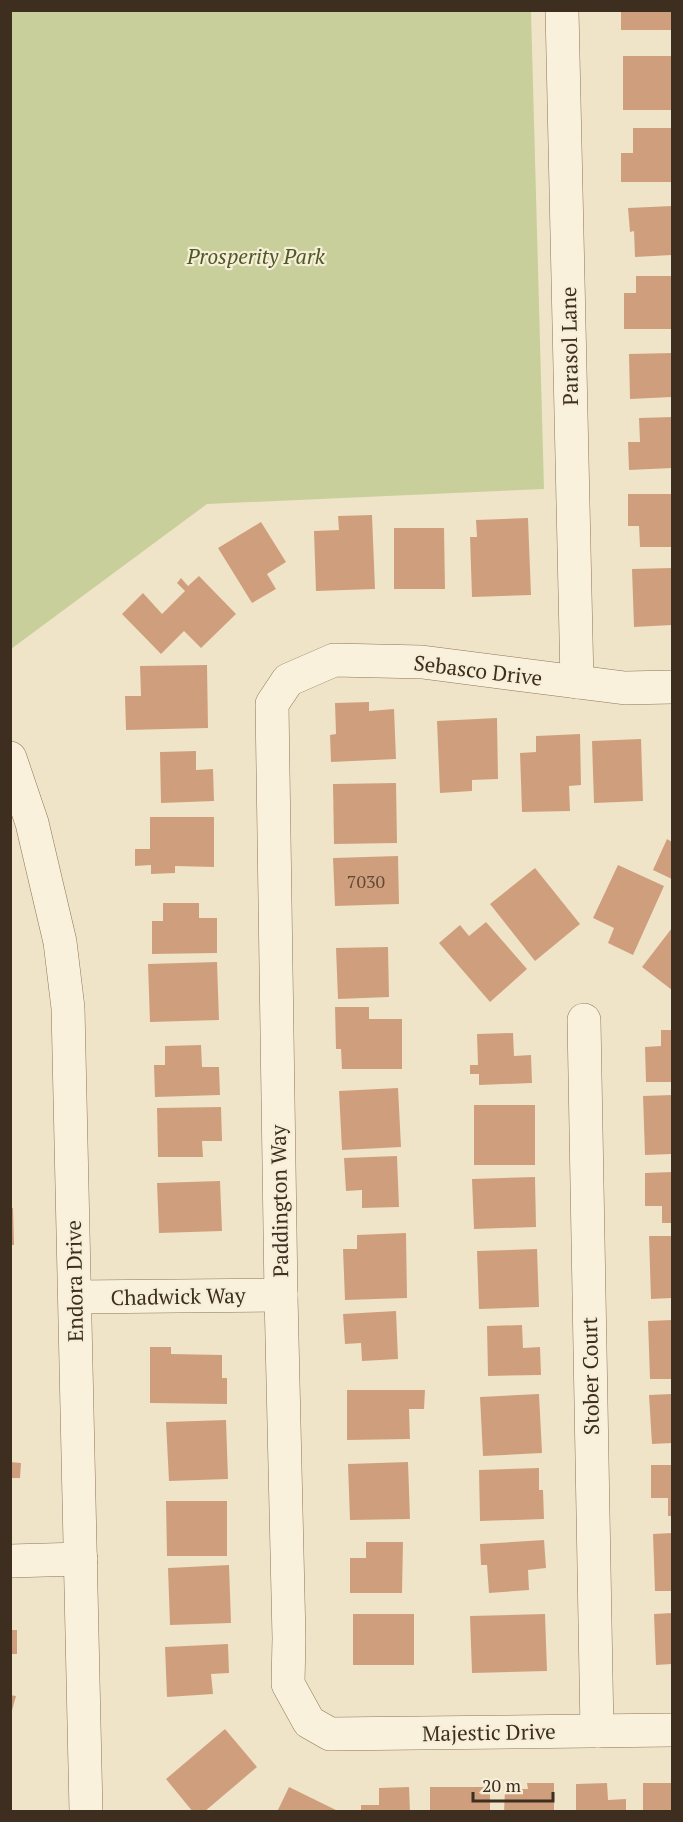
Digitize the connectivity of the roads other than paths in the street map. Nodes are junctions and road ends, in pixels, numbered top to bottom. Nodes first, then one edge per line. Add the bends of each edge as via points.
1 (562, 10) edge
2 (288, 680) joint
3 (577, 682) junction
4 (672, 687) edge
5 (10, 758) edge
6 (584, 1020) dead end
7 (280, 1295) junction
8 (75, 1297) junction
9 (81, 1559) junction
10 (10, 1561) edge
11 (309, 1722) joint
12 (672, 1730) edge
13 (597, 1731) junction
14 (86, 1812) edge

1 - 3 street, Parasol Lane
2 - 3 street, Sebasco Drive via 334,660 422,662
2 - 7 street, Paddington Way via 272,704
3 - 4 street, Sebasco Drive via 625,688
5 - 8 street, Endora Drive via 32,823 62,953 68,1008
6 - 13 street, Stober Court
7 - 8 street, Chadwick Way
7 - 11 street, Paddington Way via 288,1683
8 - 9 street, Endora Drive
9 - 10 street
9 - 14 street, Endora Drive
11 - 13 street, Majestic Drive via 330,1734
12 - 13 street, Majestic Drive

